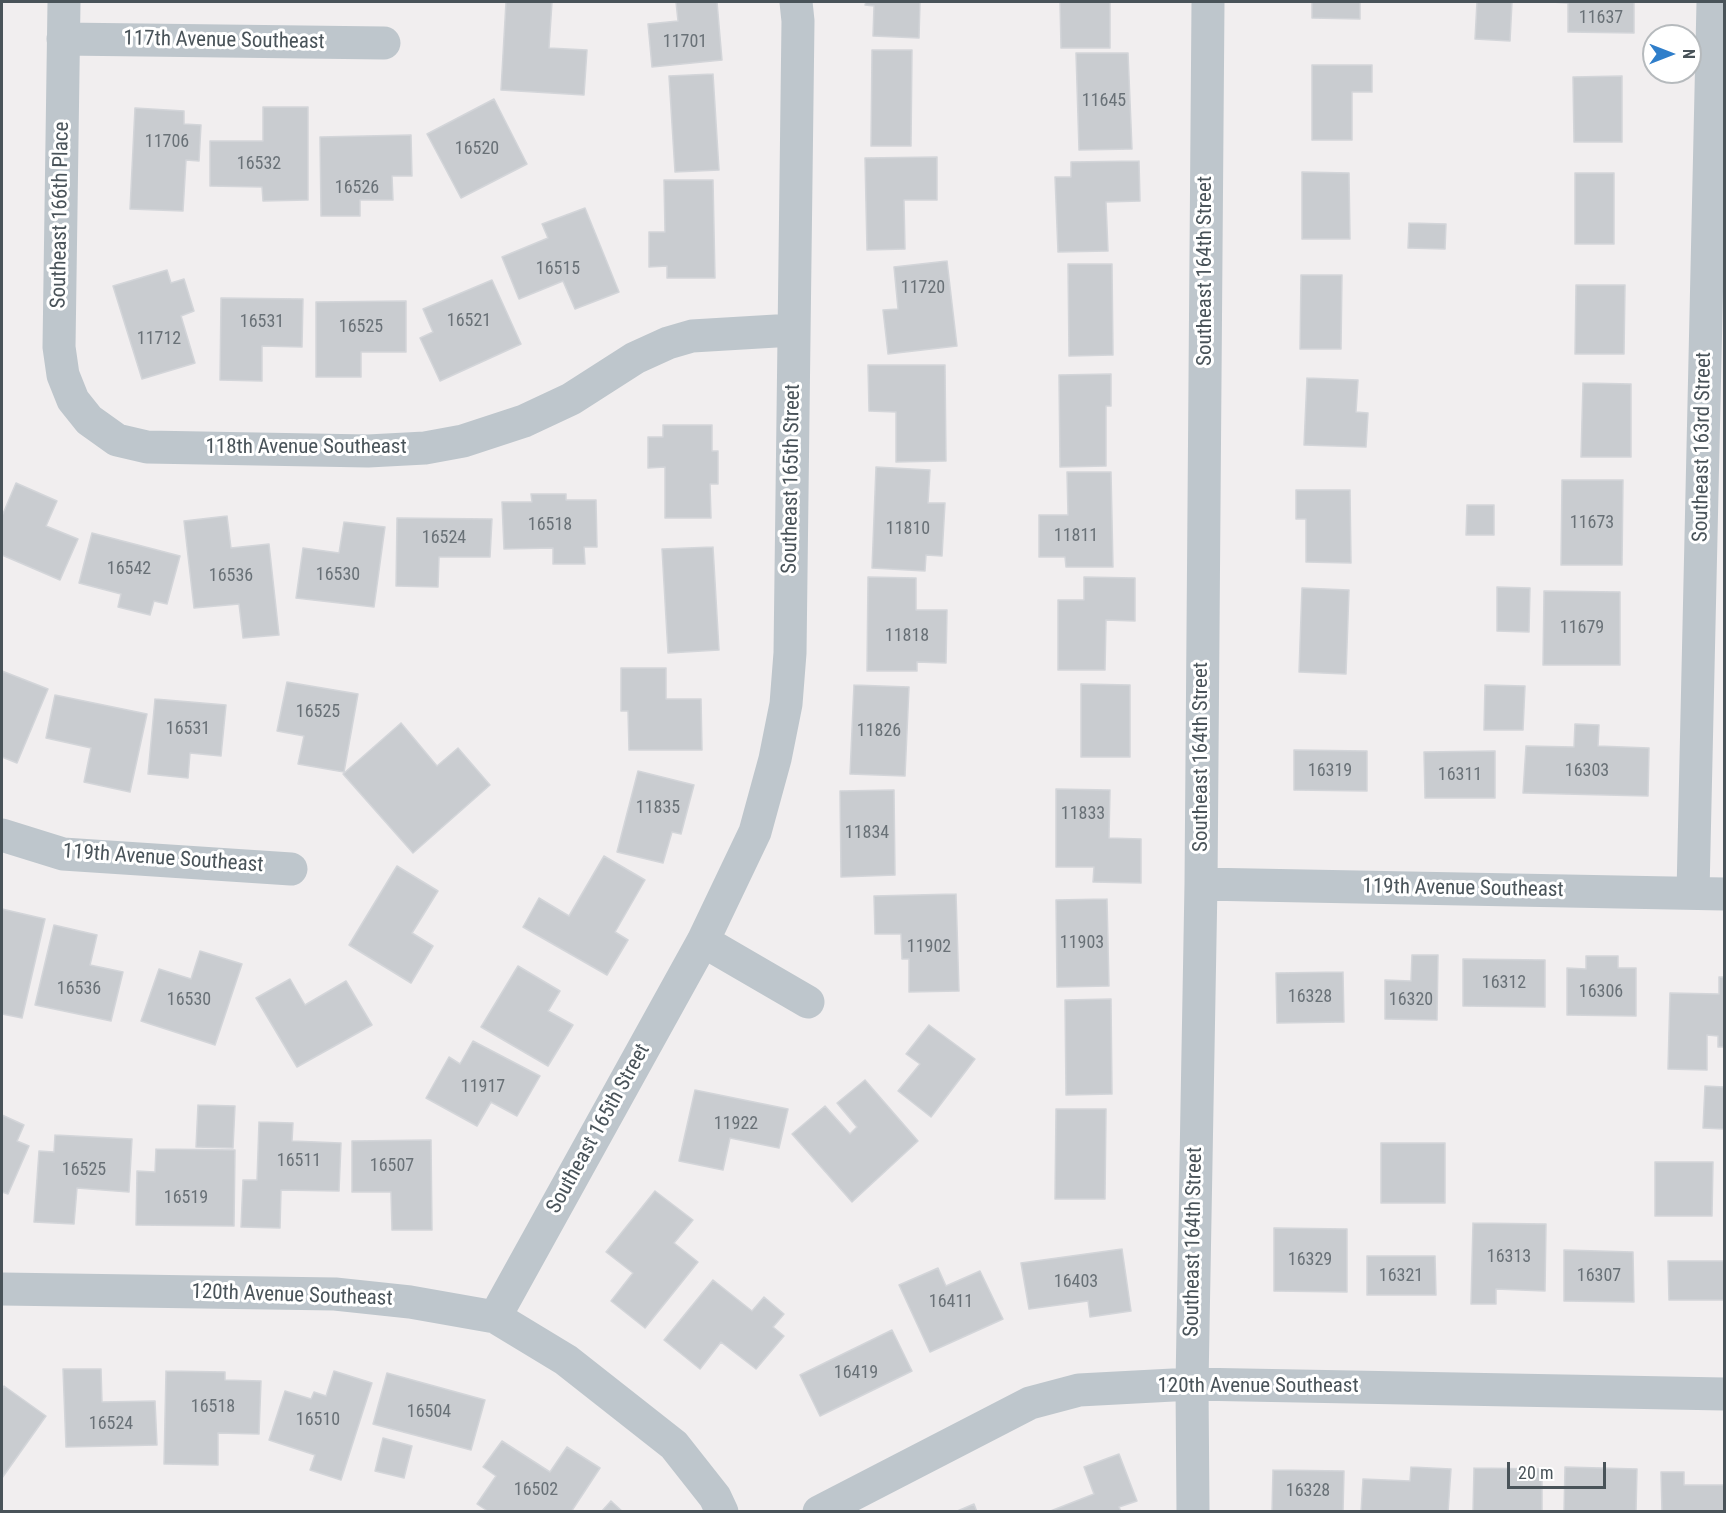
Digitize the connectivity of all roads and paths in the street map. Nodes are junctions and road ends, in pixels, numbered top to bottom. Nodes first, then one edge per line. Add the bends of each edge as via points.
1 (64, 2) edge
2 (796, 2) edge
3 (1208, 2) edge
4 (1713, 2) edge
5 (63, 39) junction
6 (384, 43) dead end
7 (793, 330) junction
8 (89, 420) joint
9 (2, 835) edge
10 (291, 869) dead end
11 (1201, 884) junction
12 (1709, 893) edge
13 (703, 941) junction
14 (808, 1002) dead end
15 (2, 1289) edge
16 (495, 1317) junction
17 (1192, 1384) junction
18 (1725, 1394) edge
19 (723, 1512) edge
20 (819, 1512) edge
21 (1193, 1512) edge

1 - 5 street, Southeast 166th Place
2 - 7 street, Southeast 165th Street
3 - 11 street, Southeast 164th Street
4 - 12 street, Southeast 163rd Street
5 - 6 street, 117th Avenue Southeast
5 - 8 street, Southeast 166th Place via 59,347 63,375 73,400
7 - 8 street, 118th Avenue Southeast via 692,336 668,343 636,358 572,399 524,421 474,438 425,448 368,452 147,447 117,440
7 - 13 street, Southeast 165th Street via 790,653 786,704 755,832
9 - 10 street, 119th Avenue Southeast via 63,854
11 - 12 street, 119th Avenue Southeast
11 - 17 street, Southeast 164th Street
13 - 14 street
13 - 16 street, Southeast 165th Street
15 - 16 street, 120th Avenue Southeast via 335,1294
16 - 19 street, 120th Avenue Southeast via 566,1360 674,1445
17 - 18 street, 120th Avenue Southeast
17 - 20 street, 120th Avenue Southeast via 1079,1390 1030,1403
17 - 21 street, Southeast 164th Street

